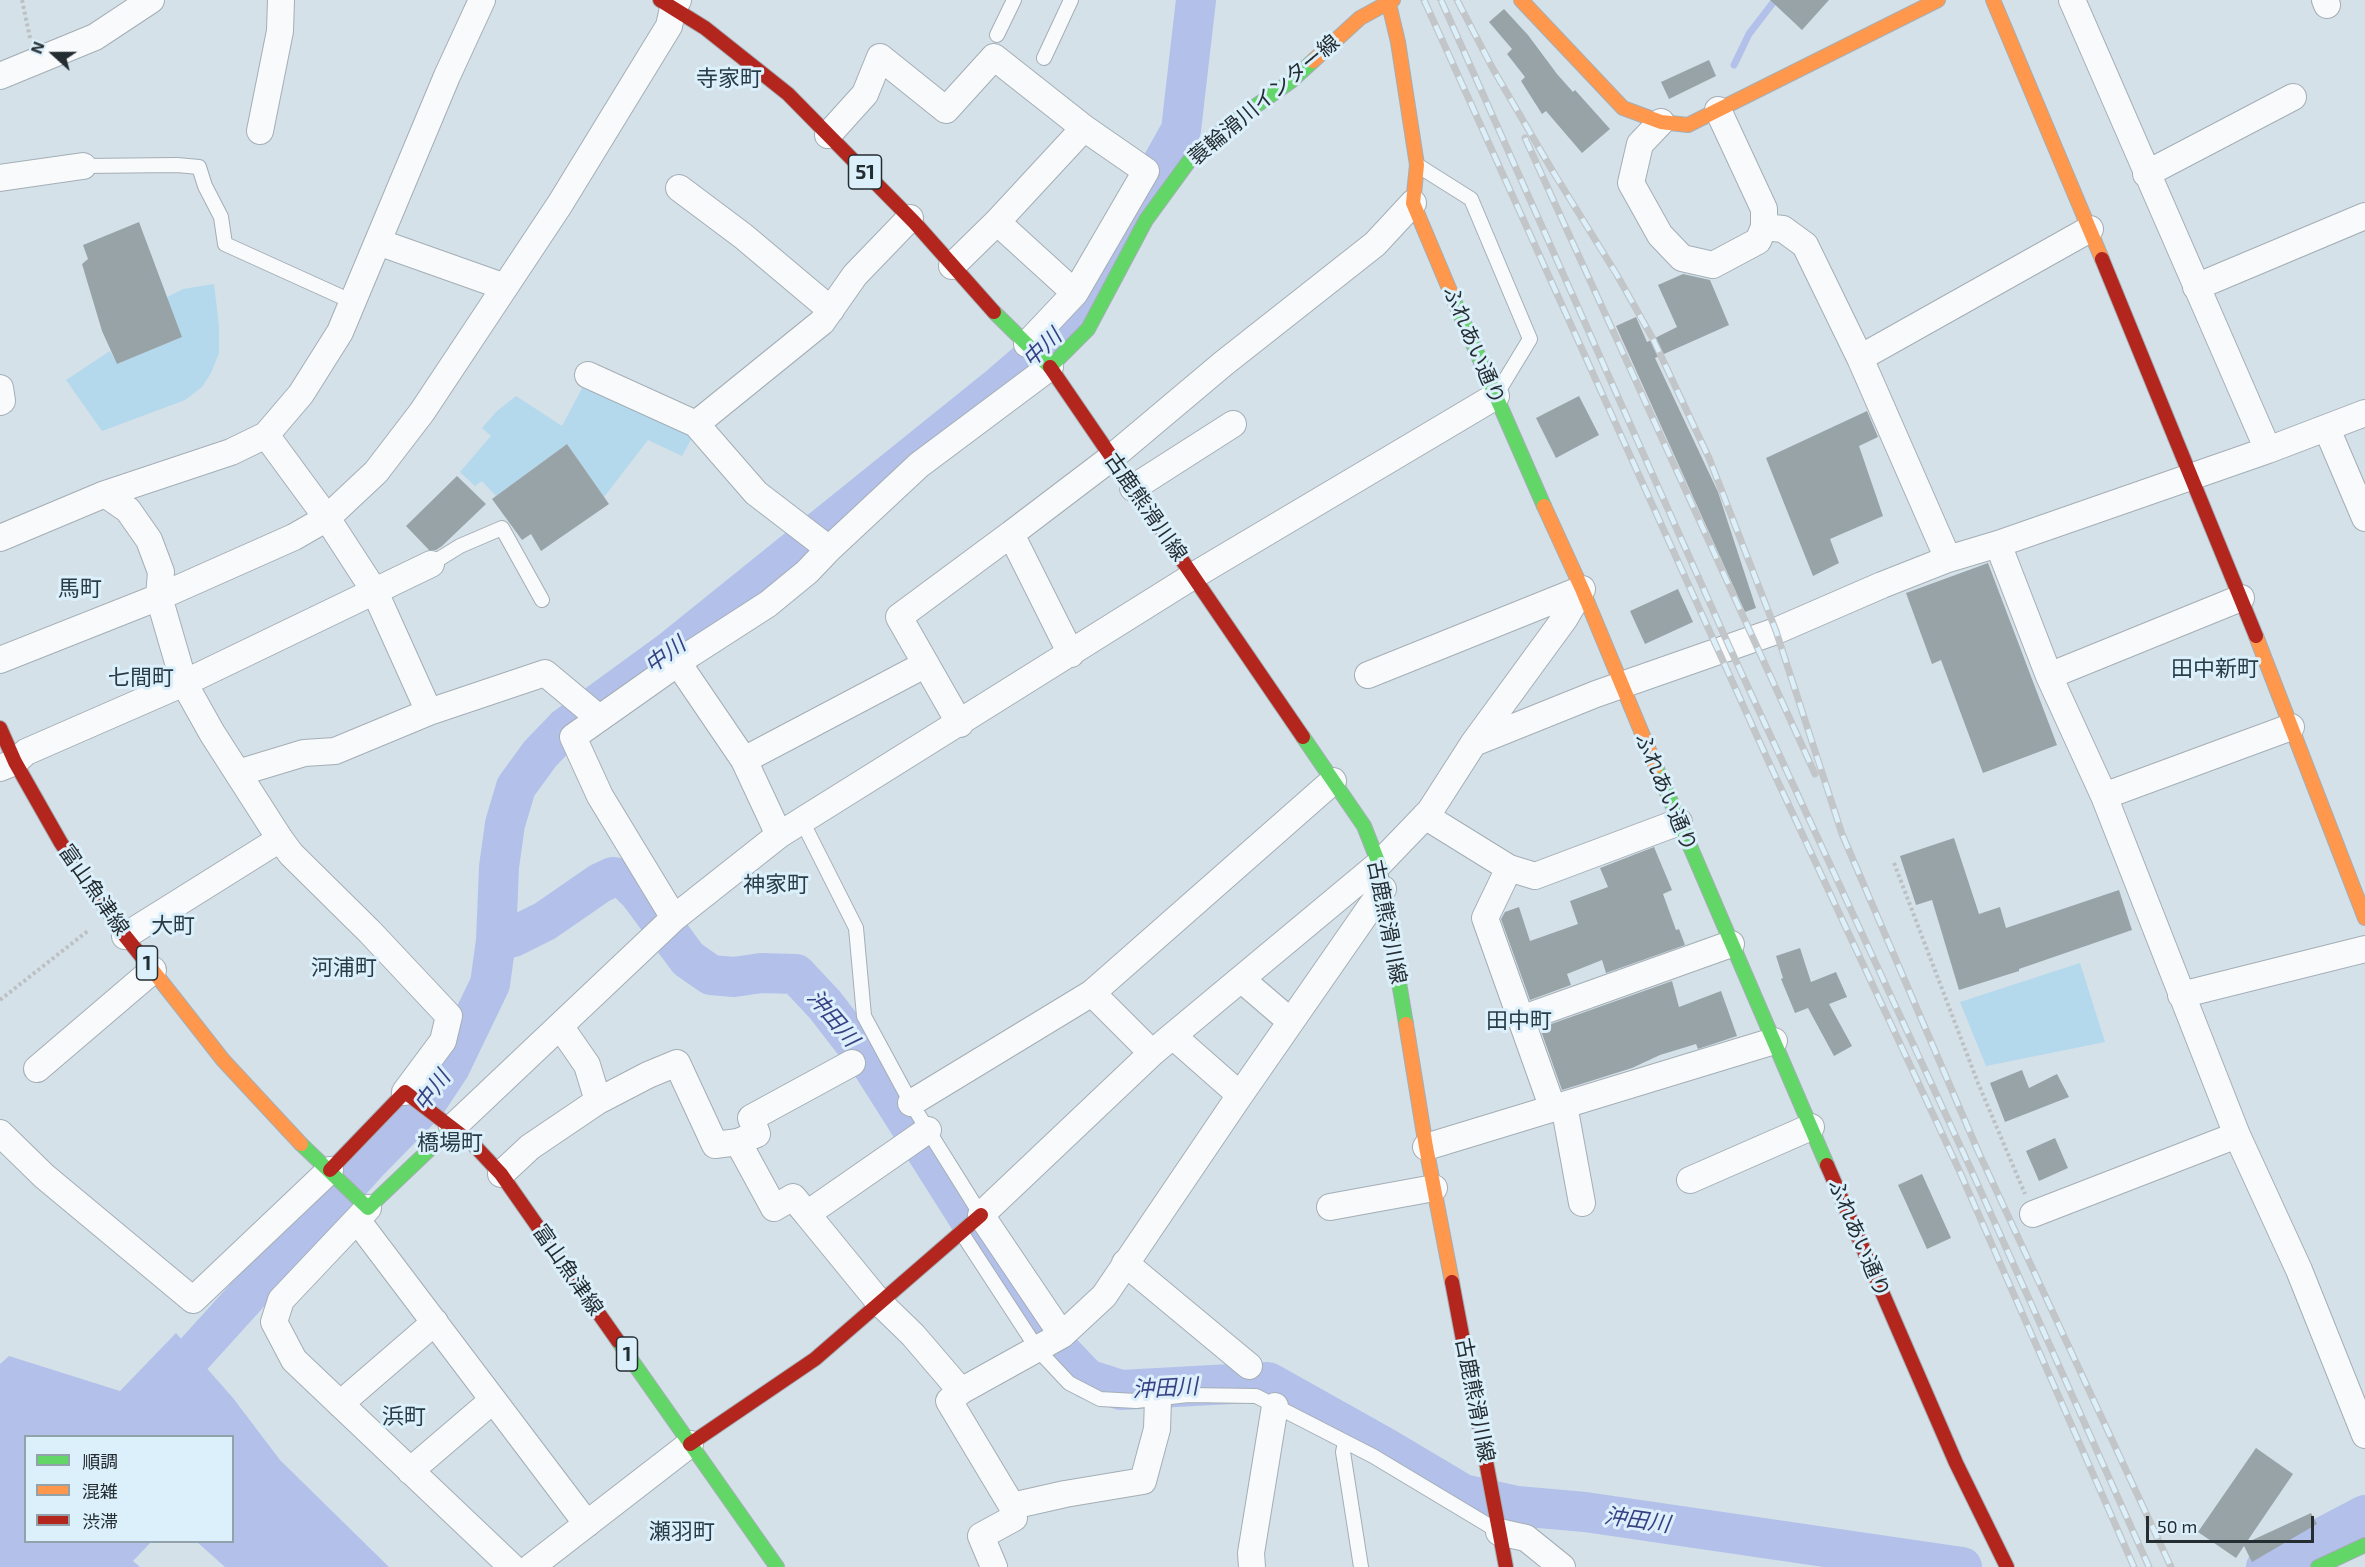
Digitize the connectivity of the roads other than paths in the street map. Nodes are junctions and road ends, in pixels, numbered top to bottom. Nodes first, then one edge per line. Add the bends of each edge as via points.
1 (151, 0) edge
2 (281, 0) edge
3 (482, 0) edge
4 (1014, 0) edge
5 (1071, 0) edge
6 (1521, 0) edge
7 (1938, 0) edge
8 (1992, 0) edge
9 (2072, 0) edge
10 (1390, 1) edge
11 (671, 3) edge
12 (997, 35) dead end
13 (1044, 58) dead end
14 (0, 76) edge
15 (2294, 97) dead end
16 (1718, 110) junction
17 (1661, 122) junction
18 (1084, 128) junction
19 (260, 131) dead end
20 (828, 135) junction
21 (1418, 165) junction
22 (83, 166) joint
23 (2146, 174) junction
24 (0, 178) edge
25 (679, 188) dead end
26 (1413, 202) junction
27 (2365, 216) edge
28 (910, 218) junction
29 (997, 222) junction
30 (1764, 227) junction
31 (2090, 229) junction
32 (378, 242) junction
33 (952, 266) junction
34 (505, 287) junction
35 (2196, 287) junction
36 (1075, 293) junction
37 (353, 302) junction
38 (831, 310) junction
39 (1027, 344) junction
40 (1860, 358) junction
41 (1050, 367) junction
42 (588, 375) dead end
43 (0, 388) edge
44 (1496, 396) junction
45 (0, 402) edge
46 (2365, 413) edge
47 (696, 424) junction
48 (1233, 424) dead end
49 (2327, 429) junction
50 (266, 435) junction
51 (2268, 450) junction
52 (1111, 458) junction
53 (2191, 475) junction
54 (1132, 488) junction
55 (105, 494) junction
56 (327, 518) junction
57 (2365, 518) edge
58 (1011, 534) junction
59 (0, 538) edge
60 (1998, 544) junction
61 (829, 549) junction
62 (1948, 559) junction
63 (431, 564) joint
64 (1193, 576) junction
65 (1582, 589) junction
66 (375, 592) junction
67 (159, 597) junction
68 (2241, 598) junction
69 (542, 600) dead end
70 (1071, 654) junction
71 (0, 660) edge
72 (678, 663) junction
73 (926, 664) junction
74 (1368, 675) dead end
75 (2049, 676) junction
76 (184, 683) junction
77 (1622, 685) junction
78 (429, 712) junction
79 (599, 718) junction
80 (960, 724) junction
81 (2291, 727) junction
82 (0, 728) edge
83 (1473, 744) junction
84 (744, 760) junction
85 (7, 765) edge
86 (238, 773) junction
87 (1333, 781) junction
88 (2104, 796) junction
89 (1425, 816) junction
90 (802, 821) junction
91 (1679, 822) junction
92 (779, 835) junction
93 (280, 839) junction
94 (1509, 868) junction
95 (1381, 877) junction
96 (674, 918) junction
97 (2365, 918) edge
98 (126, 936) junction
99 (1731, 944) junction
100 (2365, 949) edge
101 (153, 970) junction
102 (1241, 979) junction
103 (1092, 993) junction
104 (2181, 995) junction
105 (1521, 1019) junction
106 (1290, 1021) junction
107 (560, 1026) junction
108 (1173, 1036) junction
109 (1774, 1041) junction
110 (1152, 1053) junction
111 (852, 1063) dead end
112 (37, 1069) dead end
113 (405, 1092) junction
114 (1240, 1095) junction
115 (598, 1101) junction
116 (911, 1103) junction
117 (1558, 1107) junction
118 (1811, 1127) junction
119 (452, 1128) junction
120 (928, 1130) junction
121 (0, 1133) edge
122 (2237, 1135) junction
123 (738, 1142) junction
124 (1426, 1147) junction
125 (330, 1170) junction
126 (501, 1174) junction
127 (1690, 1180) dead end
128 (1434, 1188) junction
129 (1582, 1203) dead end
130 (1330, 1207) dead end
131 (363, 1214) junction
132 (807, 1214) junction
133 (2033, 1214) road end
134 (981, 1215) junction
135 (961, 1232) junction
136 (1125, 1263) junction
137 (879, 1302) junction
138 (435, 1322) junction
139 (1062, 1335) junction
140 (1038, 1350) junction
141 (1249, 1366) dead end
142 (961, 1391) junction
143 (1158, 1399) junction
144 (494, 1400) junction
145 (340, 1404) junction
146 (1275, 1406) junction
147 (2365, 1435) edge
148 (1345, 1442) junction
149 (690, 1444) junction
150 (410, 1471) junction
151 (1011, 1506) junction
152 (587, 1524) junction
153 (1499, 1524) junction
154 (2365, 1545) edge
155 (512, 1567) edge
156 (531, 1567) edge
157 (777, 1567) edge
158 (994, 1567) edge
159 (1252, 1567) edge
160 (1361, 1567) edge
161 (1506, 1567) edge
162 (1562, 1567) edge
163 (2007, 1567) edge
164 (2318, 1567) edge

1 - 14 street via 96,37
2 - 19 street via 280,30
3 - 32 street
4 - 12 lane
5 - 13 lane
6 - 17 main road via 1623,108
7 - 16 main road
8 - 31 main road
9 - 23 street
10 - 21 main road
10 - 41 main road, 蓑輪滑川インター線 via 1360,18 1290,82 1234,121 1192,157 1146,220 1088,329
11 - 20 main road, 51 via 788,94
11 - 34 street via 669,26
15 - 23 street
16 - 17 main road via 1688,125
16 - 30 street via 1764,209
17 - 30 street via 1640,144 1631,183 1660,235 1682,258 1713,265 1758,241
18 - 20 street via 994,57 946,110 880,57 866,94
18 - 29 street
18 - 36 street via 1146,171
20 - 28 main road, 51
21 - 26 main road
21 - 44 lane via 1471,199 1530,339
22 - 24 street
22 - 37 lane via 199,167 220,217 225,244
23 - 35 street
25 - 38 street
26 - 44 main road, ふれあい通り
26 - 52 street via 1375,244
27 - 35 street
28 - 33 main road, 51
28 - 38 street via 855,275
29 - 33 street
29 - 36 street
30 - 40 street via 1784,229 1805,245
31 - 40 street
31 - 53 main road
32 - 34 street
32 - 37 street
33 - 39 main road, 51
34 - 56 street via 422,412 376,472
35 - 51 street
36 - 39 street
37 - 50 street via 340,332 301,394
38 - 47 street via 822,322
39 - 41 main road, 51
40 - 62 street
41 - 52 main road, 古鹿熊滑川線
41 - 61 street via 919,465
42 - 47 street
43 - 45 street
44 - 64 street
44 - 65 main road, ふれあい通り
46 - 49 street
47 - 61 street via 756,493
48 - 54 street
49 - 51 street
49 - 57 street
50 - 55 street via 231,453
50 - 56 street
51 - 53 street
52 - 54 main road, 古鹿熊滑川線
52 - 58 street
53 - 60 street
53 - 68 main road
54 - 64 main road, 古鹿熊滑川線
55 - 59 street
55 - 67 street via 128,510 149,540 161,572
56 - 66 street
56 - 67 street via 294,537
58 - 70 street
58 - 73 street via 899,617
60 - 62 street
60 - 75 street
61 - 72 street via 768,604
62 - 77 street via 1776,631
63 - 66 street
63 - 69 lane via 502,528
64 - 70 street
64 - 87 main road, 古鹿熊滑川線
65 - 74 street
65 - 77 main road, ふれあい通り
65 - 83 street
66 - 76 street
66 - 78 street
67 - 71 street
67 - 76 street
68 - 75 street
68 - 81 main road
70 - 80 street
72 - 79 street
72 - 84 street
73 - 80 street
73 - 84 street
75 - 88 street
76 - 85 street via 26,752
76 - 86 street
77 - 83 street
77 - 91 main road, ふれあい通り
78 - 79 street via 545,673
78 - 86 street via 335,751 304,753
79 - 96 street via 573,737 600,796
80 - 90 street
81 - 88 street
81 - 97 main road
82 - 85 main road, 富山魚津線 / 1
83 - 89 street
84 - 92 street
85 - 98 main road, 富山魚津線 / 1
86 - 93 street
87 - 95 main road, 古鹿熊滑川線 via 1364,826
87 - 103 street
88 - 104 street
89 - 94 street
89 - 95 street
90 - 92 street
90 - 116 lane via 856,928 864,1016
91 - 94 street via 1534,876
91 - 99 main road, ふれあい通り
92 - 96 street
93 - 98 street
93 - 113 street via 449,1016 443,1041
94 - 105 street via 1485,918
95 - 102 street
95 - 106 street
95 - 124 main road, 古鹿熊滑川線
96 - 107 street
98 - 101 main road, 富山魚津線 / 1
99 - 105 street
99 - 109 main road, ふれあい通り
100 - 104 street
101 - 112 street
101 - 125 main road, 富山魚津線 / 1 via 223,1060 291,1135
102 - 106 street
102 - 108 street
103 - 110 street
103 - 116 street
104 - 122 street
105 - 117 street
106 - 114 street
107 - 115 street via 587,1065
107 - 119 street
108 - 110 street
108 - 114 street
109 - 117 street
109 - 118 main road, ふれあい通り
110 - 134 street
111 - 123 street via 751,1118 757,1134
113 - 119 main road, 富山魚津線 / 1
113 - 125 main road
114 - 136 street
115 - 123 street via 677,1063 715,1145
115 - 126 street via 530,1147
116 - 120 lane
117 - 124 street
117 - 129 street
118 - 127 street
118 - 163 main road, ふれあい通り via 1956,1463
119 - 126 main road, 富山魚津線 / 1
119 - 131 main road
120 - 132 street
120 - 134 lane
121 - 125 street via 44,1176 193,1300
122 - 133 street
122 - 147 street via 2299,1270
123 - 132 street via 774,1208 793,1197
124 - 128 main road, 古鹿熊滑川線
125 - 131 main road, 富山魚津線 / 1
126 - 149 main road, 富山魚津線 / 1
128 - 130 street
128 - 153 main road, 古鹿熊滑川線
131 - 138 street
131 - 145 street via 281,1300 274,1322 294,1360
132 - 137 street
134 - 135 main road
134 - 139 street
135 - 137 main road
135 - 140 lane
136 - 139 street via 1104,1296
136 - 141 street
137 - 142 street
137 - 149 main road via 815,1359
138 - 144 street
138 - 145 street
139 - 140 street
140 - 142 street
140 - 143 lane via 1069,1383 1100,1398
142 - 151 street via 949,1401
143 - 146 lane via 1188,1395 1256,1396
143 - 151 street via 1157,1429 1143,1481
144 - 150 street
144 - 152 street
145 - 150 street
146 - 148 lane
146 - 159 street
148 - 153 lane
148 - 160 lane via 1343,1452
149 - 152 street
149 - 157 main road, 富山魚津線 / 1
150 - 155 street
151 - 158 street via 1014,1518 981,1536
152 - 156 street
153 - 161 main road, 古鹿熊滑川線
153 - 162 street via 1526,1538
154 - 164 main road

